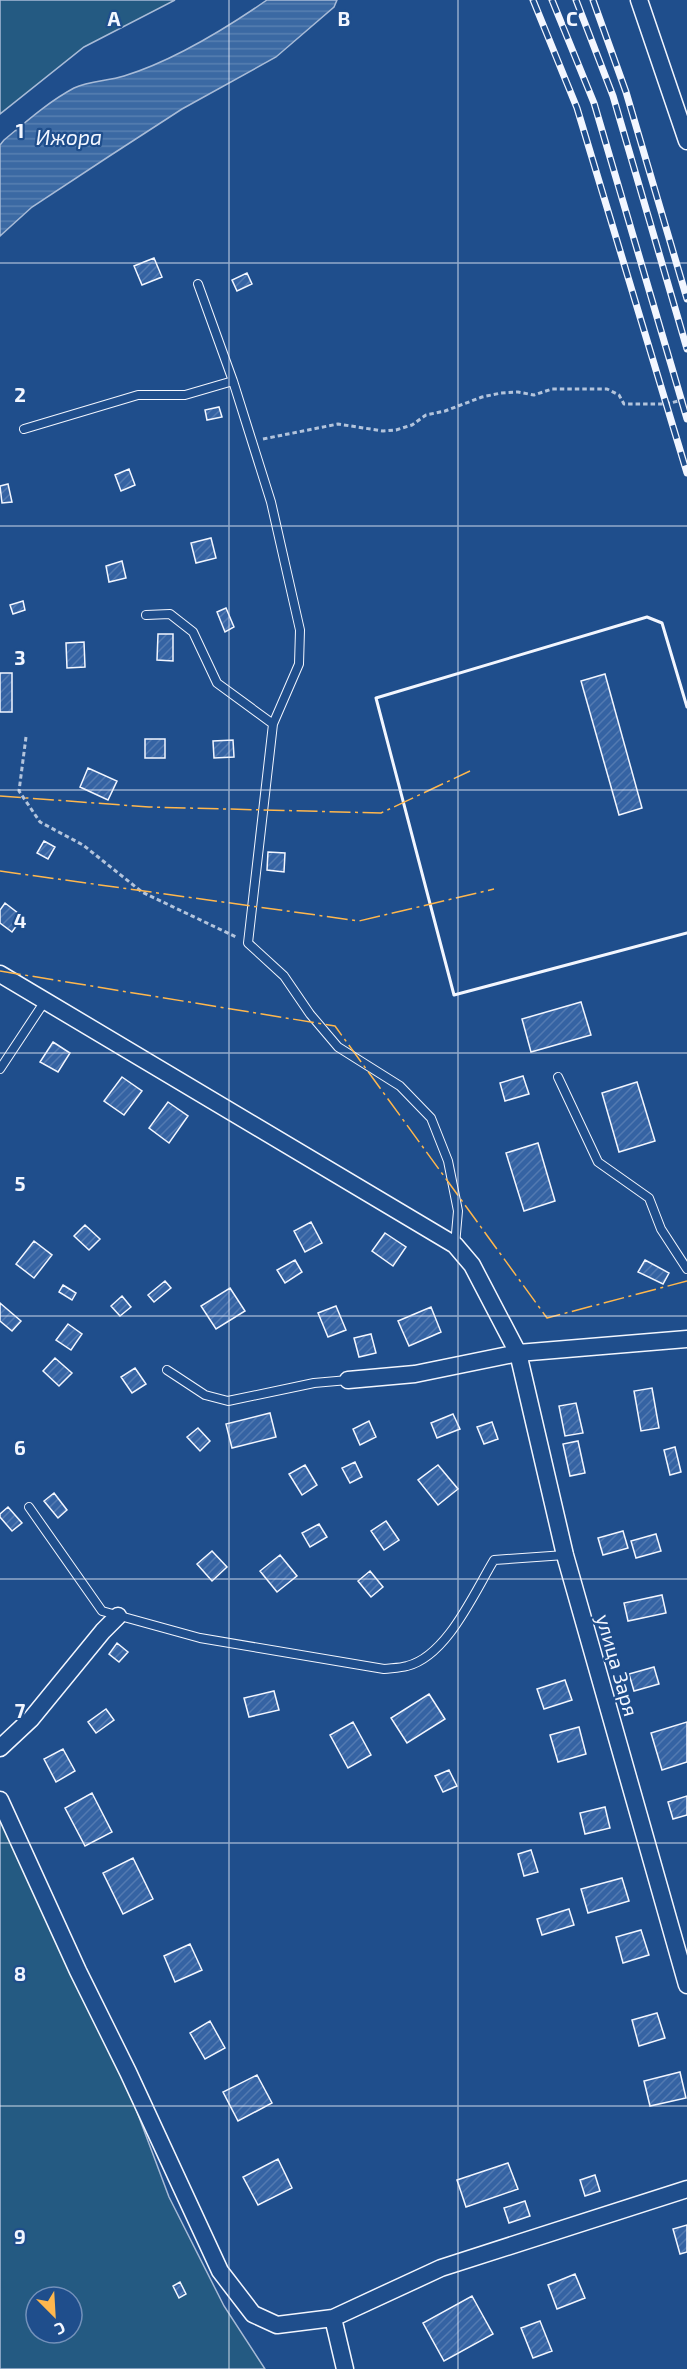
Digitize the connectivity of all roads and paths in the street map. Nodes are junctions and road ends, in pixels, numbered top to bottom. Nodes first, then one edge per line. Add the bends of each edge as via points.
1 (639, 0) edge
2 (687, 141) edge
3 (198, 284) dead end
4 (233, 381) junction
5 (687, 399) edge
6 (24, 429) dead end
7 (252, 442) junction
8 (146, 615) dead end
9 (273, 724) junction
10 (26, 736) dead end
11 (248, 943) junction
12 (0, 974) edge
13 (45, 1001) junction
14 (0, 1069) edge
15 (558, 1077) dead end
16 (455, 1245) junction
17 (687, 1269) edge
18 (687, 1339) edge
19 (518, 1353) junction
20 (167, 1370) dead end
21 (348, 1380) joint
22 (29, 1507) dead end
23 (565, 1554) junction
24 (118, 1616) junction
25 (0, 1748) edge
26 (0, 1800) edge
27 (687, 1985) edge
28 (687, 2189) edge
29 (333, 2318) junction
30 (345, 2369) edge

1 - 2 street
3 - 4 lane
4 - 6 lane via 185,395 138,395
4 - 7 lane
5 - 7 path via 666,404 624,404 619,395 607,388 501,393 426,415 396,430 338,424
7 - 9 lane via 271,502 300,630 299,664
8 - 9 lane via 170,614 193,632 217,683
9 - 11 lane
10 - 11 path via 19,791 40,822 83,845 142,892
11 - 16 lane via 284,976 338,1047 400,1086 431,1118 448,1161 458,1211
12 - 13 street
13 - 14 lane
13 - 16 street
15 - 17 lane via 598,1162 649,1198 661,1229
16 - 19 street, улица Заря via 472,1265
18 - 19 street
19 - 21 street via 415,1374
19 - 23 street, улица Заря
20 - 21 lane via 205,1395 228,1401
22 - 24 lane via 102,1611
23 - 24 lane via 494,1560 453,1628 430,1654 409,1666 384,1669 200,1638
23 - 27 street, улица Заря
24 - 25 street via 31,1719
26 - 29 street via 220,2271 253,2314 277,2325
28 - 29 street via 441,2268
29 - 30 street

